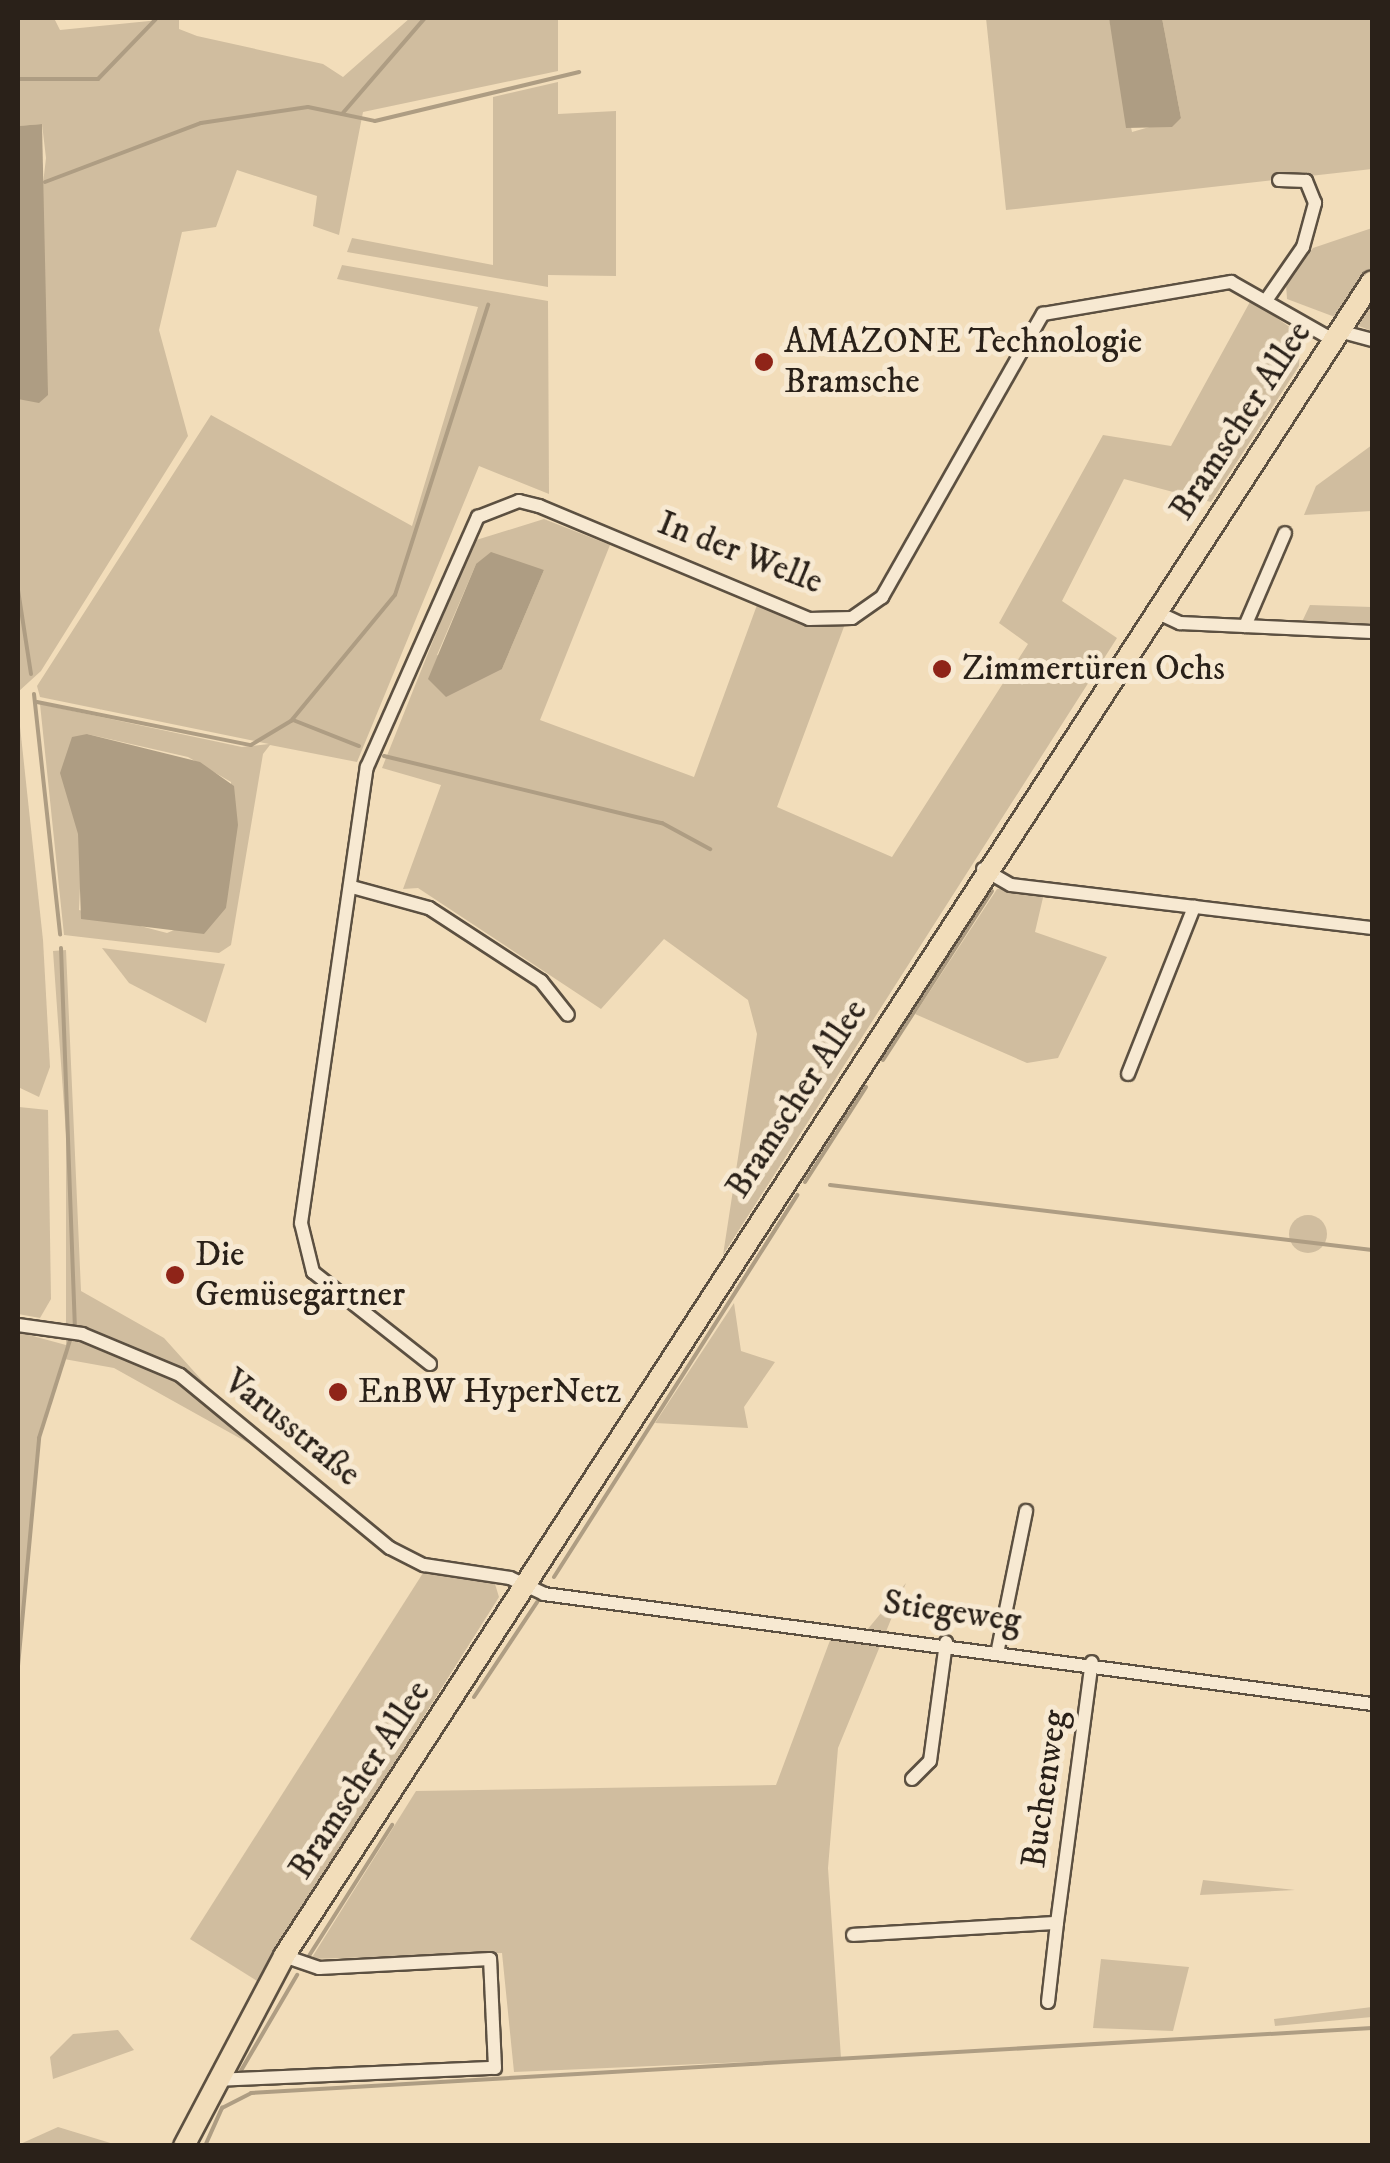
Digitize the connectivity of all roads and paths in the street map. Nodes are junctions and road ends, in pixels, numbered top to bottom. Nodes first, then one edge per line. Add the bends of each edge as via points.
1 (1279, 180) dead end
2 (1372, 281) edge
3 (1267, 299) junction
4 (1336, 335) junction
5 (1372, 340) edge
6 (1284, 533) dead end
7 (1154, 610) junction
8 (1245, 626) junction
9 (1372, 632) edge
10 (983, 869) junction
11 (352, 887) junction
12 (1194, 907) junction
13 (1372, 928) edge
14 (568, 1015) dead end
15 (1128, 1074) dead end
16 (20, 1325) edge
17 (430, 1364) dead end
18 (1026, 1511) dead end
19 (524, 1584) junction
20 (946, 1642) junction
21 (998, 1649) junction
22 (1092, 1662) junction
23 (1372, 1704) edge
24 (912, 1779) dead end
25 (1057, 1923) junction
26 (853, 1935) dead end
27 (284, 1956) junction
28 (1048, 2002) dead end
29 (212, 2079) junction
30 (184, 2146) edge

1 - 3 street via 1306,181 1314,203 1303,247
2 - 4 main road, Bramscher Allee
3 - 4 street, In der Welle
3 - 11 street, In der Welle via 1231,282 1043,314 882,597 852,618 809,619 538,506 487,509 367,767
4 - 5 street, In der Welle
4 - 7 main road, Bramscher Allee
6 - 8 street
7 - 8 street via 1180,623
7 - 10 main road, Bramscher Allee
8 - 9 street
10 - 12 street via 1012,885
10 - 19 main road, Bramscher Allee
11 - 14 street via 429,908 541,982
11 - 17 street, In der Welle via 302,1248 313,1272
12 - 13 street
12 - 15 street
16 - 19 street, Varusstraße via 82,1334 180,1375 390,1548 424,1565
18 - 21 street
19 - 20 street, Stiegeweg via 544,1594
19 - 27 main road, Bramscher Allee
20 - 21 street, Stiegeweg
20 - 24 street via 930,1762
21 - 22 street, Stiegeweg
22 - 23 street, Stiegeweg
22 - 25 street, Buchenweg
25 - 26 street, Buchenweg
25 - 28 street, Buchenweg
27 - 29 main road, Bramscher Allee
27 - 29 street via 319,1968 490,1959 495,2068 237,2086
29 - 30 main road, Bramscher Allee

